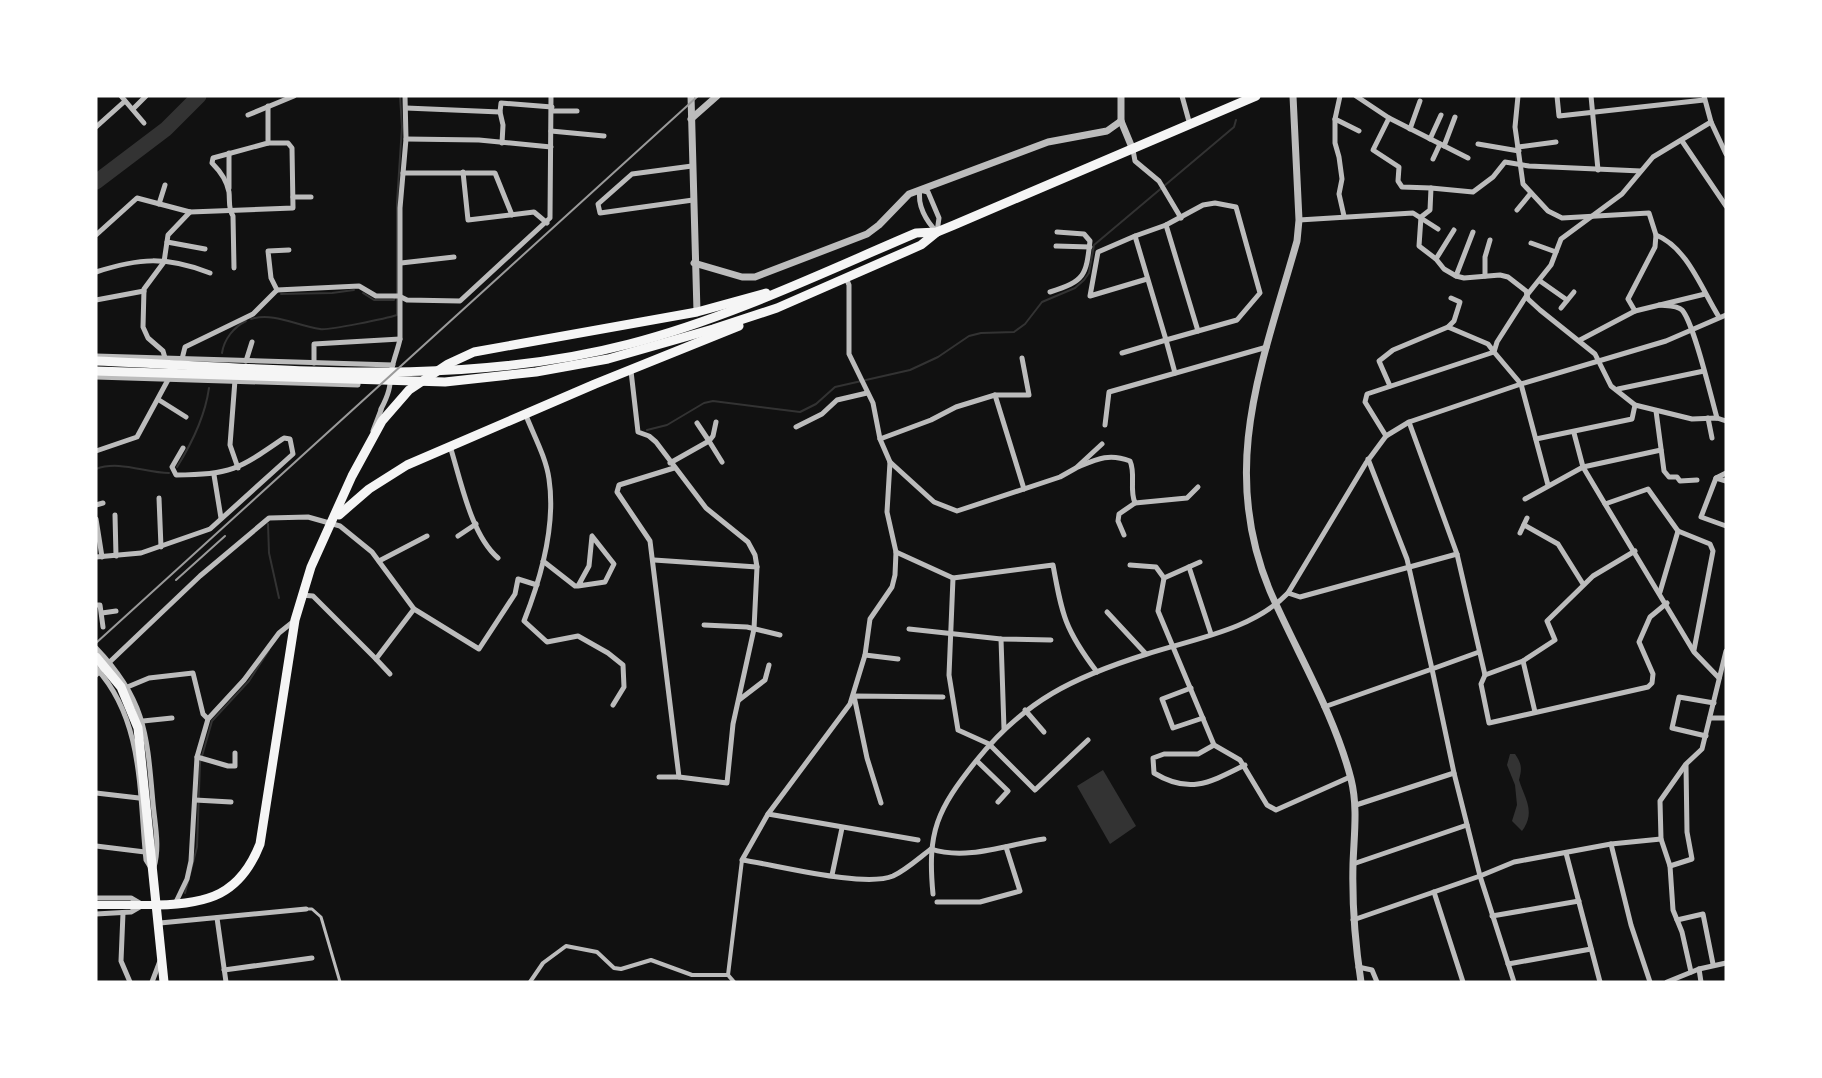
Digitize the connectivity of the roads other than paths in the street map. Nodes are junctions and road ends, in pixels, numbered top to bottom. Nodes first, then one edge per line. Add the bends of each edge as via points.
1 (146, 96) edge
2 (294, 96) edge
3 (405, 96) edge
4 (501, 96) edge
5 (551, 96) edge
6 (691, 96) edge
7 (717, 96) edge
8 (1121, 96) edge
9 (1182, 96) edge
10 (1256, 96) edge
11 (1293, 96) edge
12 (1340, 96) edge
13 (1356, 96) edge
14 (1518, 96) edge
15 (1557, 96) edge
16 (1591, 96) edge
17 (123, 98) edge
18 (1704, 98) edge
19 (1420, 102) dead end
20 (501, 103) junction
21 (268, 106) junction
22 (406, 108) junction
23 (133, 109) junction
24 (552, 109) junction
25 (577, 111) dead end
26 (500, 112) junction
27 (1593, 112) junction
28 (248, 115) dead end
29 (1441, 115) dead end
30 (1455, 117) dead end
31 (1389, 118) junction
32 (691, 119) junction
33 (1335, 119) junction
34 (1121, 121) junction
35 (1711, 122) junction
36 (144, 123) dead end
37 (1190, 125) junction
38 (96, 127) edge
39 (1410, 129) junction
40 (551, 131) junction
41 (1359, 131) dead end
42 (604, 136) dead end
43 (406, 139) junction
44 (1430, 139) junction
45 (1682, 141) junction
46 (1556, 142) dead end
47 (268, 143) junction
48 (502, 143) junction
49 (1478, 144) dead end
50 (1442, 145) junction
51 (551, 147) junction
52 (1518, 149) junction
53 (1132, 150) junction
54 (229, 153) junction
55 (1726, 154) edge
56 (1468, 158) dead end
57 (1433, 159) dead end
58 (1520, 163) junction
59 (692, 166) junction
60 (1598, 170) junction
61 (1641, 171) junction
62 (463, 172) junction
63 (403, 173) junction
64 (165, 185) dead end
65 (1431, 188) junction
66 (920, 189) junction
67 (229, 190) junction
68 (1532, 193) junction
69 (293, 197) junction
70 (311, 197) dead end
71 (693, 200) junction
72 (159, 204) junction
73 (1726, 206) edge
74 (1516, 210) dead end
75 (190, 212) junction
76 (230, 212) junction
77 (512, 214) junction
78 (1344, 216) junction
79 (1421, 217) junction
80 (1593, 217) junction
81 (1181, 218) junction
82 (1299, 220) junction
83 (547, 223) junction
84 (1166, 225) junction
85 (1438, 229) dead end
86 (1454, 230) dead end
87 (937, 232) junction
88 (1058, 232) dead end
89 (1473, 232) dead end
90 (96, 235) edge
91 (1656, 235) junction
92 (1135, 236) junction
93 (1490, 240) dead end
94 (167, 242) junction
95 (1531, 243) dead end
96 (1056, 246) dead end
97 (206, 249) dead end
98 (289, 250) dead end
99 (1093, 251) junction
100 (1556, 252) junction
101 (454, 257) dead end
102 (1437, 259) junction
103 (164, 262) junction
104 (401, 262) junction
105 (694, 263) junction
106 (234, 268) dead end
107 (96, 272) edge
108 (210, 273) dead end
109 (1456, 276) junction
110 (1485, 276) junction
111 (846, 278) junction
112 (1148, 279) junction
113 (1540, 281) junction
114 (785, 288) junction
115 (277, 290) junction
116 (144, 291) junction
117 (1050, 292) dead end
118 (1574, 292) dead end
119 (1705, 294) junction
120 (1527, 295) junction
121 (398, 297) junction
122 (1451, 298) dead end
123 (96, 300) edge
124 (1567, 300) junction
125 (1659, 305) junction
126 (1562, 308) dead end
127 (767, 311) junction
128 (1635, 311) junction
129 (697, 312) junction
130 (1726, 315) edge
131 (1719, 317) junction
132 (1448, 327) junction
133 (1198, 331) junction
134 (1691, 331) junction
135 (400, 339) junction
136 (1166, 340) junction
137 (1580, 340) junction
138 (252, 342) dead end
139 (1267, 347) junction
140 (1122, 352) dead end
141 (1494, 352) junction
142 (96, 356) edge
143 (169, 358) junction
144 (1022, 358) dead end
145 (182, 359) junction
146 (1598, 360) junction
147 (96, 361) edge
148 (236, 361) junction
149 (246, 361) junction
150 (314, 363) junction
151 (358, 364) junction
152 (393, 365) junction
153 (631, 370) junction
154 (96, 371) edge
155 (491, 372) junction
156 (1704, 372) junction
157 (1175, 373) junction
158 (96, 377) edge
159 (169, 379) junction
160 (235, 382) junction
161 (1521, 384) junction
162 (1390, 386) junction
163 (1618, 389) junction
164 (867, 393) junction
165 (995, 395) junction
166 (159, 400) junction
167 (1635, 405) junction
168 (393, 408) junction
169 (381, 409) junction
170 (1656, 411) junction
171 (525, 413) junction
172 (186, 417) dead end
173 (1708, 418) junction
174 (1717, 418) junction
175 (1726, 421) edge
176 (716, 422) dead end
177 (1409, 422) junction
178 (697, 423) dead end
179 (1105, 425) dead end
180 (796, 427) dead end
181 (1574, 433) junction
182 (372, 435) junction
183 (1386, 436) junction
184 (1712, 438) dead end
185 (880, 439) junction
186 (1536, 440) junction
187 (709, 441) junction
188 (1102, 444) dead end
189 (450, 445) junction
190 (183, 448) dead end
191 (1661, 450) junction
192 (96, 451) edge
193 (1368, 459) junction
194 (722, 462) dead end
195 (890, 462) junction
196 (672, 466) junction
197 (1583, 467) junction
198 (238, 468) junction
199 (1076, 468) junction
200 (1726, 473) edge
201 (214, 475) junction
202 (352, 476) junction
203 (1716, 478) junction
204 (1697, 480) dead end
205 (1726, 481) edge
206 (1548, 485) junction
207 (1198, 487) dead end
208 (369, 489) junction
209 (1024, 489) junction
210 (159, 498) dead end
211 (1525, 500) dead end
212 (104, 503) dead end
213 (1135, 503) junction
214 (96, 504) edge
215 (1605, 504) junction
216 (115, 515) dead end
217 (221, 518) junction
218 (1527, 518) dead end
219 (96, 519) edge
220 (332, 524) junction
221 (476, 524) junction
222 (1524, 525) junction
223 (1726, 526) edge
224 (1678, 531) junction
225 (1520, 533) dead end
226 (1124, 534) dead end
227 (427, 536) dead end
228 (458, 536) dead end
229 (161, 547) junction
230 (1635, 551) junction
231 (896, 552) junction
232 (1458, 554) junction
233 (116, 556) junction
234 (99, 557) edge
235 (498, 558) dead end
236 (654, 560) junction
237 (379, 561) junction
238 (543, 561) junction
239 (1200, 562) dead end
240 (1130, 565) dead end
241 (757, 567) junction
242 (1189, 567) junction
243 (1409, 568) junction
244 (953, 578) junction
245 (1164, 578) junction
246 (537, 585) junction
247 (1583, 585) junction
248 (578, 586) junction
249 (1660, 592) junction
250 (1288, 593) junction
251 (301, 595) junction
252 (1667, 603) junction
253 (96, 605) edge
254 (1277, 605) junction
255 (414, 609) junction
256 (116, 611) dead end
257 (1107, 612) dead end
258 (102, 613) junction
259 (295, 620) junction
260 (704, 625) dead end
261 (104, 627) dead end
262 (754, 629) junction
263 (909, 629) dead end
264 (950, 632) junction
265 (1211, 634) junction
266 (780, 635) dead end
267 (1001, 639) junction
268 (1051, 640) dead end
269 (1065, 640) dead end
270 (1073, 640) junction
271 (1172, 646) junction
272 (96, 648) edge
273 (1726, 651) edge
274 (1479, 652) junction
275 (1694, 652) junction
276 (1146, 654) junction
277 (866, 655) junction
278 (96, 657) edge
279 (376, 659) junction
280 (898, 659) dead end
281 (1523, 661) junction
282 (109, 662) junction
283 (769, 665) dead end
284 (1432, 669) junction
285 (97, 672) edge
286 (1097, 672) junction
287 (390, 674) dead end
288 (1485, 675) junction
289 (1719, 678) junction
290 (1726, 678) edge
291 (128, 686) junction
292 (1191, 688) junction
293 (117, 694) junction
294 (854, 696) junction
295 (943, 697) dead end
296 (738, 700) junction
297 (1714, 704) junction
298 (613, 705) dead end
299 (1324, 707) junction
300 (1025, 710) junction
301 (1535, 712) junction
302 (142, 718) junction
303 (172, 718) dead end
304 (1203, 718) junction
305 (1710, 718) junction
306 (1726, 718) edge
307 (208, 719) junction
308 (129, 720) junction
309 (1004, 729) junction
310 (1044, 732) dead end
311 (1706, 736) junction
312 (1088, 740) dead end
313 (989, 744) junction
314 (1214, 745) junction
315 (235, 753) dead end
316 (200, 758) junction
317 (977, 761) junction
318 (1245, 765) junction
319 (1686, 765) junction
320 (1454, 773) junction
321 (659, 777) dead end
322 (679, 777) junction
323 (1350, 777) junction
324 (96, 793) edge
325 (140, 798) junction
326 (198, 801) junction
327 (231, 802) dead end
328 (998, 802) dead end
329 (882, 803) dead end
330 (1356, 805) junction
331 (768, 814) junction
332 (1467, 825) junction
333 (842, 828) junction
334 (1044, 839) dead end
335 (1661, 839) junction
336 (918, 840) dead end
337 (1611, 844) junction
338 (96, 846) edge
339 (1006, 847) junction
340 (931, 849) junction
341 (145, 852) junction
342 (1566, 853) junction
343 (742, 860) junction
344 (1353, 864) junction
345 (1670, 866) junction
346 (153, 872) junction
347 (832, 875) junction
348 (1480, 876) junction
349 (1434, 892) junction
350 (933, 894) dead end
351 (96, 898) edge
352 (937, 902) dead end
353 (1579, 902) junction
354 (175, 904) junction
355 (96, 905) edge
356 (142, 905) junction
357 (157, 905) junction
358 (306, 909) joint
359 (123, 913) junction
360 (96, 914) edge
361 (1492, 916) junction
362 (217, 918) junction
363 (1353, 920) junction
364 (1677, 920) junction
365 (160, 923) junction
366 (1591, 949) junction
367 (163, 955) junction
368 (312, 957) dead end
369 (1726, 963) edge
370 (1508, 964) junction
371 (1713, 964) junction
372 (1358, 967) junction
373 (1698, 969) junction
374 (224, 970) junction
375 (1691, 972) junction
376 (728, 975) junction
377 (130, 982) edge
378 (152, 982) edge
379 (164, 982) edge
380 (226, 982) edge
381 (340, 982) edge
382 (530, 982) edge
383 (734, 982) edge
384 (1361, 982) edge
385 (1377, 982) edge
386 (1463, 982) edge
387 (1514, 982) edge
388 (1600, 982) edge
389 (1650, 982) edge
390 (1667, 982) edge
391 (1701, 982) edge

1 - 23 street
2 - 21 street
3 - 22 street
4 - 20 street
5 - 24 street
6 - 32 street
7 - 32 street
8 - 34 street
9 - 37 street
10 - 37 highway
11 - 82 street
12 - 33 street
13 - 31 street
14 - 52 street
15 - 27 street via 1559,116
16 - 27 street
17 - 23 street
17 - 38 street
18 - 27 street
18 - 35 street
19 - 39 street
20 - 24 street
20 - 26 street
21 - 28 street
21 - 47 street
22 - 26 street
22 - 43 street
23 - 36 street
24 - 25 street
24 - 40 street
26 - 48 street
27 - 60 street
29 - 44 street
30 - 50 street
31 - 39 street
31 - 65 street via 1373,150 1399,167 1398,181 1402,187
32 - 59 street
33 - 41 street
33 - 78 street
34 - 53 street
34 - 66 street via 1107,131 1048,142
35 - 45 street
35 - 55 street
37 - 53 highway
39 - 44 street
40 - 42 street
40 - 51 street
43 - 48 street
43 - 63 street
44 - 50 street
45 - 61 street via 1653,157
45 - 73 street
46 - 52 street
47 - 54 street
47 - 69 street via 288,143 292,148
48 - 51 street
49 - 52 street
50 - 56 street
50 - 57 street
51 - 83 street
52 - 58 street
53 - 81 street via 1135,161 1160,183
53 - 87 highway
54 - 67 street
54 - 67 street via 213,158 212,163
58 - 60 street
58 - 65 street via 1505,162 1473,192
58 - 68 street via 1523,184
59 - 71 street
59 - 71 street via 632,174 598,204 600,213
60 - 61 street
61 - 80 street via 1622,194
62 - 63 street
62 - 77 street via 495,172
62 - 77 street via 468,220
63 - 104 street
64 - 72 street
65 - 79 street via 1430,210
66 - 87 street via 918,197 927,222
66 - 87 street via 928,192 939,218
66 - 105 street via 909,194 867,234 755,277
67 - 76 street
68 - 74 street
68 - 80 street via 1548,211 1562,218
69 - 70 street
69 - 76 street via 293,208
71 - 105 street
72 - 75 street
72 - 90 street via 137,198
75 - 76 street
75 - 94 street via 168,234
76 - 106 street
77 - 83 street via 534,212
78 - 79 street via 1413,213
78 - 82 street
79 - 85 street
79 - 102 street via 1419,246
80 - 91 street via 1649,213
80 - 100 street via 1561,239
81 - 84 street
81 - 133 street via 1203,205 1236,207 1260,293 1237,320
82 - 139 street via 1297,241
83 - 121 street via 460,301
84 - 92 street
84 - 133 street
86 - 102 street
87 - 111 highway via 921,245
87 - 114 highway via 916,233
88 - 99 street via 1080,232 1090,241
89 - 109 street
91 - 119 street via 1681,254
91 - 128 street via 1655,247 1628,299
92 - 99 street
92 - 112 street
93 - 110 street
94 - 97 street
94 - 103 street
95 - 100 street
96 - 99 street
98 - 115 street via 266,249
99 - 112 street via 1090,296
99 - 117 street via 1082,279
100 - 113 street
101 - 104 street
102 - 109 street
103 - 107 street via 141,259
103 - 108 street
103 - 116 street
104 - 121 street
105 - 129 street
109 - 110 street
110 - 120 street via 1508,277
111 - 127 highway
111 - 164 street via 849,354
112 - 136 street
113 - 120 street
113 - 124 street
114 - 129 highway
114 - 155 highway via 747,306 627,344
115 - 121 street via 359,286 376,296
115 - 145 street via 253,314 185,347
116 - 123 street
116 - 143 street via 143,327 148,338
118 - 124 street
119 - 125 street
119 - 131 street
120 - 137 street via 1540,310
120 - 141 street
121 - 135 street
122 - 132 street via 1460,302
124 - 126 street
125 - 128 street
125 - 134 street via 1683,310
127 - 153 highway via 720,336
127 - 155 highway via 665,345 608,359
128 - 137 street
129 - 168 highway via 474,352 409,390
130 - 131 street
131 - 134 street
132 - 141 street via 1488,344
132 - 162 street via 1393,350 1379,361
133 - 136 street
134 - 146 street
134 - 156 street
135 - 150 street via 314,344
135 - 152 street
136 - 140 street
136 - 157 street
137 - 146 street
138 - 149 street
139 - 157 street
139 - 254 street via 1254,393 1245,451 1247,505 1256,550
141 - 161 street
141 - 162 street
142 - 143 street
143 - 145 street
143 - 159 street
144 - 165 street via 1029,395
145 - 148 street
146 - 161 street
146 - 163 street via 1611,386
147 - 155 highway via 377,372
148 - 149 street
148 - 160 street
149 - 150 street
150 - 151 street
151 - 152 street
151 - 160 street via 358,384
152 - 169 street via 391,391
153 - 171 highway
153 - 196 street via 638,432 656,442
154 - 155 highway via 445,382
156 - 163 street
156 - 174 street
157 - 179 street via 1109,392
158 - 159 street
159 - 160 street
159 - 166 street
160 - 198 street via 230,445
161 - 177 street
161 - 186 street
162 - 183 street via 1367,394 1365,402
163 - 167 street
164 - 180 street via 837,400 822,414
164 - 185 street
165 - 185 street
165 - 209 street
166 - 172 street
166 - 192 street via 137,437
167 - 170 street
167 - 181 street via 1632,419
168 - 169 street via 384,413
168 - 182 highway
169 - 182 street
170 - 173 street via 1692,419
170 - 191 street
171 - 189 highway
171 - 238 street via 549,479
173 - 174 street
173 - 184 street
174 - 175 street
176 - 187 street
177 - 183 street
177 - 232 street
178 - 187 street
181 - 186 street
181 - 197 street
182 - 202 highway
183 - 193 street
185 - 195 street
186 - 206 street
187 - 194 street
187 - 196 street
188 - 199 street
189 - 208 highway
189 - 221 street
190 - 201 street via 172,467 176,475
191 - 197 street
191 - 204 street via 1664,471 1669,477
193 - 243 street
193 - 250 street
195 - 209 street via 934,502 957,511
195 - 231 street via 887,512
196 - 236 street via 619,485 617,492 651,541
196 - 241 street via 706,508 748,542
197 - 206 street
197 - 215 street
198 - 201 street
198 - 217 street via 284,438 290,439 293,454
199 - 209 street
199 - 213 street via 1101,457 1116,455 1130,460
200 - 203 street
201 - 217 street
202 - 208 highway via 361,489
202 - 220 highway
203 - 205 street
203 - 223 street via 1701,517
206 - 211 street
207 - 213 street via 1187,498
208 - 220 highway
210 - 229 street
212 - 214 street
213 - 226 street via 1119,514
215 - 224 street via 1648,489
215 - 230 street
216 - 233 street
217 - 229 street via 210,529
218 - 222 street
219 - 234 street
220 - 237 street via 340,526
220 - 251 highway
220 - 282 street via 308,517 269,518 200,576
221 - 228 street
221 - 235 street via 485,547
222 - 225 street
222 - 247 street via 1557,544
224 - 249 street
224 - 275 street via 1710,544 1713,551
227 - 237 street
229 - 233 street
230 - 247 street
230 - 249 street
231 - 244 street
231 - 277 street via 892,587 870,619
232 - 243 street
232 - 274 street
233 - 234 street
236 - 241 street
236 - 322 street
237 - 255 street
238 - 246 street
238 - 248 street
239 - 242 street
240 - 245 street via 1156,567
241 - 262 street
242 - 245 street
242 - 265 street
243 - 250 street via 1300,597
243 - 284 street
244 - 264 street
244 - 270 street via 1053,564 1060,604
245 - 271 street via 1158,611
246 - 255 street via 518,579 515,594 479,649
246 - 298 street via 524,621 547,642 578,636 623,665 624,687
247 - 281 street via 1547,621 1555,640
248 - 248 street via 605,582 614,564 592,536 589,566
249 - 252 street
250 - 254 street
251 - 259 highway
251 - 279 street via 313,596
252 - 275 street
252 - 301 street via 1650,617 1639,642 1653,674 1648,687
253 - 258 street via 100,605
254 - 265 street
254 - 299 street
255 - 279 street
256 - 258 street
257 - 276 street
258 - 261 street
259 - 307 street via 279,633
259 - 354 highway via 260,844 240,878 219,895
260 - 262 street
262 - 266 street
262 - 296 street
263 - 264 street
264 - 267 street
264 - 313 street via 949,675 958,730
265 - 271 street
267 - 268 street
267 - 309 street
269 - 270 street
270 - 286 street
271 - 276 street
271 - 292 street
272 - 282 street
273 - 289 street
274 - 284 street
274 - 288 street
275 - 289 street
276 - 286 street
277 - 280 street
277 - 294 street
278 - 346 highway via 128,698 141,744
279 - 287 street
281 - 288 street
281 - 301 street
282 - 285 street
282 - 291 street
283 - 296 street via 765,680
284 - 299 street
284 - 320 street
285 - 293 street
286 - 300 street via 1051,692
288 - 301 street via 1481,684 1489,723
289 - 290 street
289 - 297 street
291 - 293 street
291 - 302 street
291 - 307 street via 149,678 193,674 203,714
292 - 304 street
292 - 304 street via 1162,699 1173,728
293 - 308 street
294 - 295 street
294 - 329 street via 867,758
294 - 331 street via 817,752
296 - 322 street via 727,783
297 - 305 street
297 - 311 street via 1678,697 1672,728
299 - 323 street
300 - 309 street
300 - 310 street
302 - 303 street
302 - 308 street
302 - 346 street via 157,837
304 - 314 street
305 - 306 street
305 - 311 street
307 - 316 street
308 - 325 street
309 - 313 street
311 - 319 street via 1702,749
312 - 313 street via 1035,790
313 - 317 street
314 - 318 street
314 - 318 street via 1198,754 1164,754 1153,758 1154,773 1167,781 1203,785
315 - 316 street via 235,766
316 - 326 street
317 - 328 street via 1008,791
317 - 340 street via 942,809
318 - 323 street via 1267,805 1276,810
319 - 335 street via 1660,801
319 - 345 street via 1687,832 1692,859
320 - 330 street
320 - 332 street
321 - 322 street
323 - 330 street
324 - 325 street
325 - 341 street
326 - 327 street
326 - 354 street via 187,879
330 - 344 street
331 - 333 street
331 - 343 street
332 - 344 street
332 - 348 street
333 - 336 street
333 - 347 street
334 - 339 street
335 - 337 street
335 - 345 street
337 - 342 street
337 - 389 street
338 - 341 street
339 - 340 street via 994,851
339 - 352 street via 1020,891 980,902
340 - 347 street via 894,875 878,880
340 - 350 street
341 - 346 street
342 - 348 street via 1514,862
342 - 353 street
343 - 347 street
343 - 376 street
344 - 363 street
345 - 364 street
346 - 357 highway
348 - 349 street
348 - 361 street
349 - 363 street
349 - 386 street
351 - 356 street via 131,898
353 - 361 street
353 - 366 street
354 - 357 highway
355 - 356 main road
356 - 357 main road
356 - 359 street
357 - 365 highway
358 - 362 street
358 - 381 lane via 321,917
359 - 360 street
359 - 377 street via 121,962
361 - 370 street
362 - 365 street
362 - 374 street
363 - 372 street
364 - 371 street via 1703,914
364 - 375 street
365 - 367 highway
366 - 370 street
366 - 388 street
367 - 378 street
367 - 379 highway
368 - 374 street
369 - 371 street
370 - 387 street
371 - 373 street
372 - 384 street
372 - 385 street via 1372,970
373 - 375 street
373 - 391 street
374 - 380 street
375 - 390 street
376 - 382 street via 692,975 651,960 614,968 586,948 566,946 543,963
376 - 383 street

